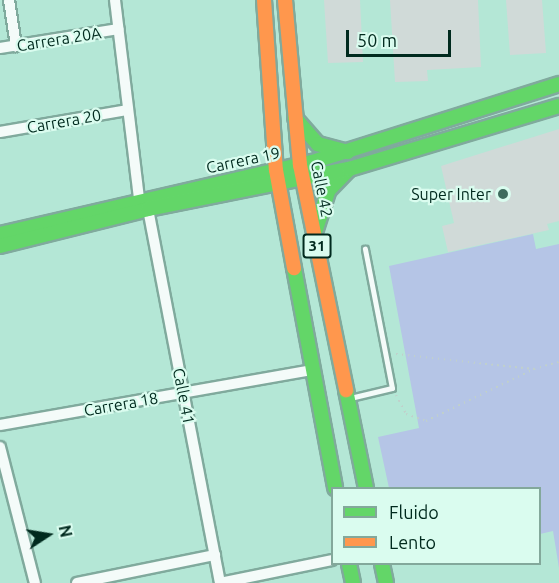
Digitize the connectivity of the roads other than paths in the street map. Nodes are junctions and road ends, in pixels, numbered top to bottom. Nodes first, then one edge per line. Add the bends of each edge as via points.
1 (9, 0) edge
2 (115, 0) edge
3 (264, 0) edge
4 (285, 0) edge
5 (118, 29) junction
6 (16, 46) junction
7 (0, 48) edge
8 (559, 84) edge
9 (559, 106) edge
10 (128, 110) junction
11 (293, 114) junction
12 (0, 132) edge
13 (348, 152) junction
14 (300, 165) junction
15 (349, 169) junction
16 (277, 177) junction
17 (302, 179) junction
18 (143, 204) junction
19 (0, 234) edge
20 (316, 243) junction
21 (0, 246) edge
22 (365, 249) dead end
23 (312, 370) junction
24 (183, 393) junction
25 (348, 398) junction
26 (0, 425) edge
27 (0, 447) edge
28 (334, 487) edge
29 (366, 487) edge
30 (215, 555) junction
31 (331, 560) edge
32 (349, 565) edge
33 (382, 565) edge
34 (35, 583) edge
35 (76, 583) edge
36 (220, 583) edge
37 (353, 583) edge
38 (386, 583) edge

1 - 6 street
2 - 5 street, Calle 41
3 - 16 main road, 31
4 - 11 main road, Calle 42 / 31
5 - 6 street, Carrera 20A
5 - 10 street, Calle 41
6 - 7 street, Carrera 20A
8 - 13 main road, Carrera 19
9 - 15 main road, Carrera 19
10 - 12 street, Carrera 20
10 - 18 street, Calle 41
11 - 13 main road via 318,144
11 - 14 main road, Calle 42 / 31
13 - 14 main road, Carrera 19
14 - 16 main road, Carrera 19
14 - 17 main road, Calle 42 / 31
15 - 17 main road, Carrera 19
15 - 20 main road via 323,200
16 - 17 main road, Carrera 19
16 - 18 main road, Carrera 19
16 - 23 main road, 31
17 - 20 main road, Calle 42 / 31
18 - 19 main road, Carrera 19
18 - 21 main road, Carrera 19
18 - 24 street, Calle 41
20 - 25 main road, Calle 42 / 31
22 - 25 lane via 392,388
23 - 24 street, Carrera 18
23 - 28 main road, 31
24 - 26 street, Carrera 18
24 - 30 street, Calle 41
25 - 29 main road, Calle 42 / 31
27 - 34 street
30 - 35 street
30 - 36 street, Calle 41
31 - 36 street
32 - 37 main road
33 - 38 main road

